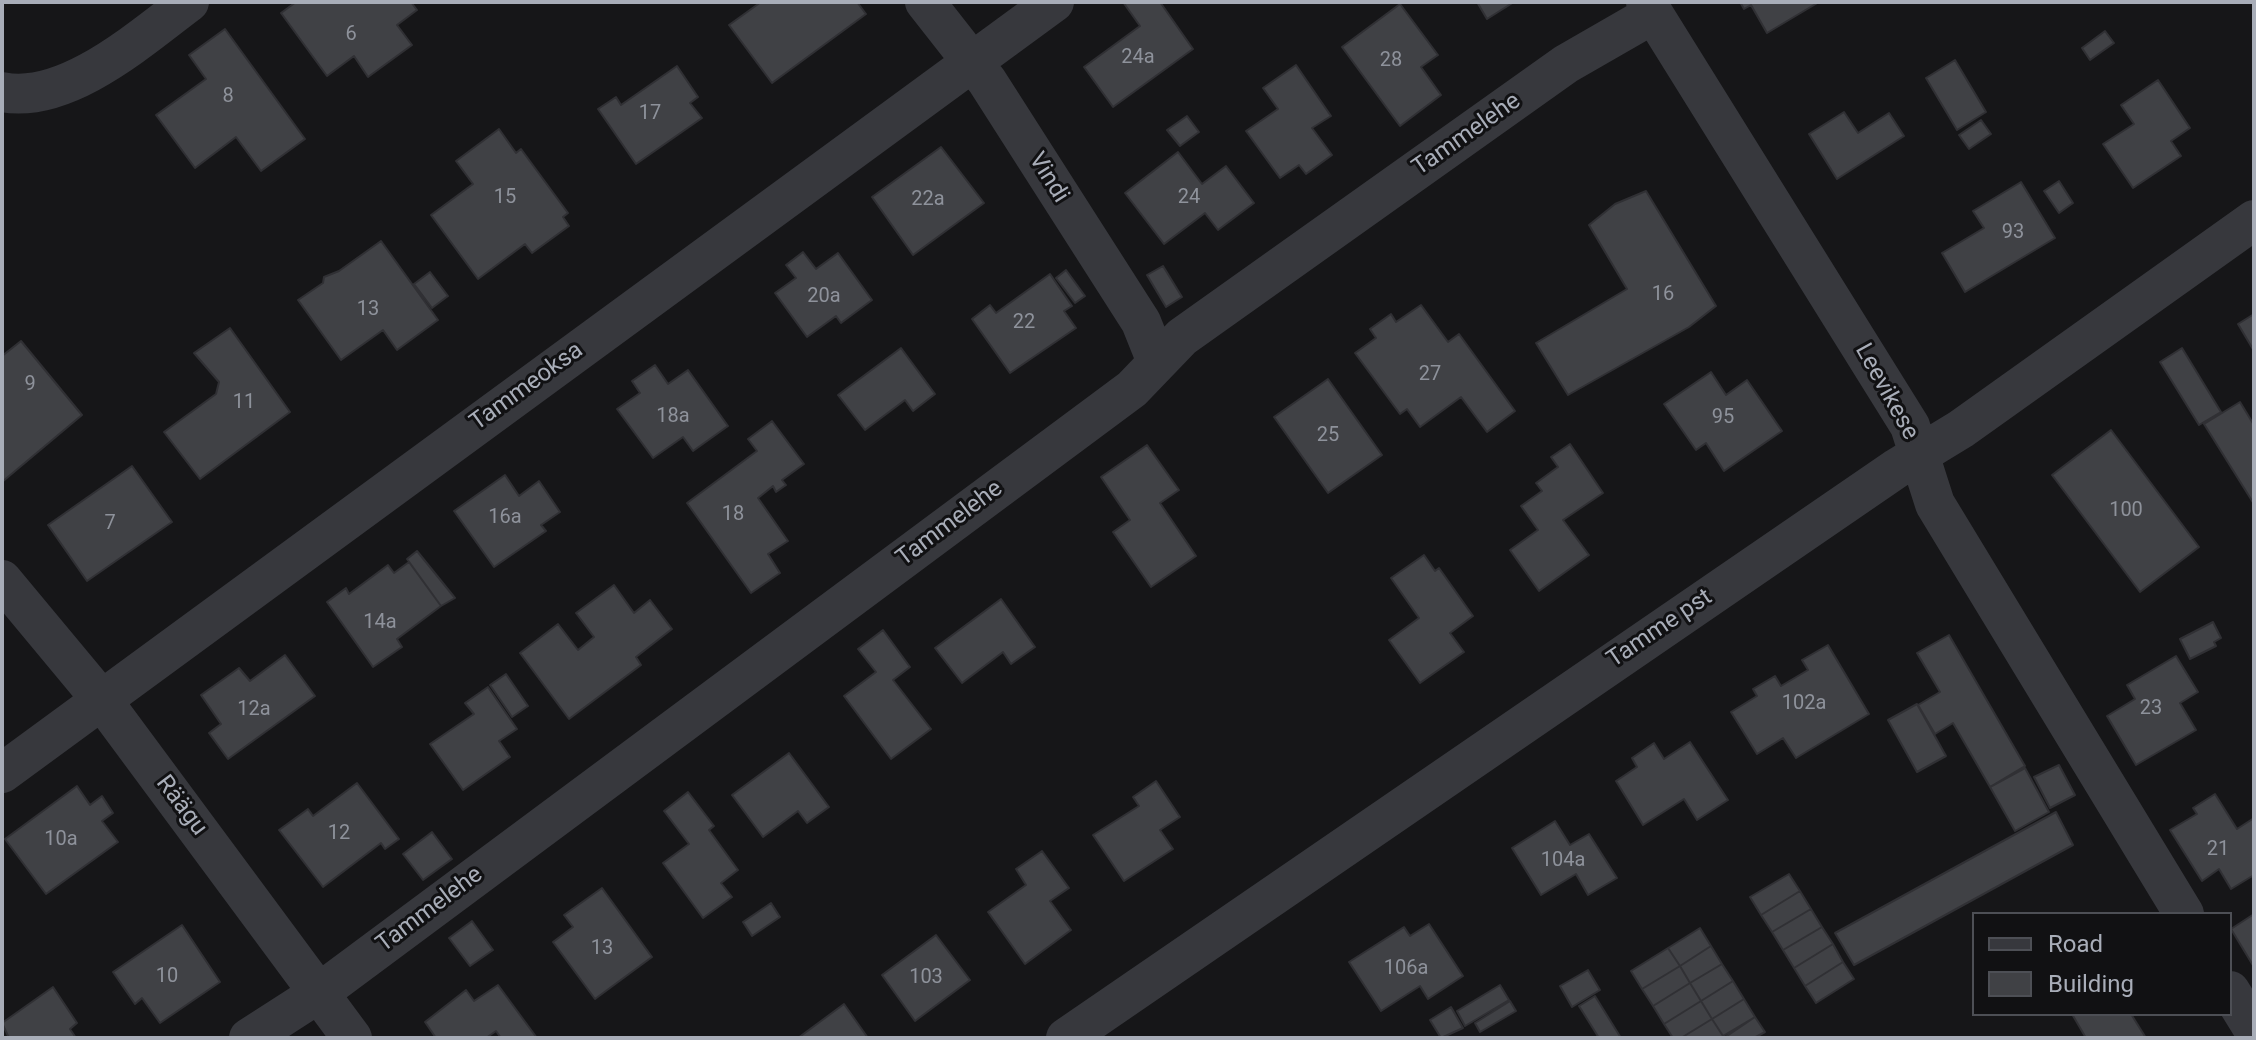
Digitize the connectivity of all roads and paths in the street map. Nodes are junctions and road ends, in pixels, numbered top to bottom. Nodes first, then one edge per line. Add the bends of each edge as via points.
1 (189, 2) edge
2 (925, 2) edge
3 (1054, 2) edge
4 (1649, 8) edge
5 (972, 62) junction
6 (2, 92) edge
7 (2254, 220) edge
8 (1157, 362) junction
9 (1919, 454) junction
10 (2, 580) edge
11 (101, 699) junction
12 (2, 773) edge
13 (2183, 912) edge
14 (319, 993) junction
15 (2232, 994) edge
16 (2254, 1030) edge
17 (249, 1038) edge
18 (352, 1038) edge
19 (1066, 1038) edge

1 - 6 street via 70,82 45,92
2 - 5 street, Vindi
3 - 5 street, Tammeoksa
4 - 8 street, Tammelehe via 1182,337
4 - 9 street, Leevikese via 1910,426
5 - 8 street, Vindi via 1141,322
5 - 11 street, Tammeoksa
7 - 9 street, Tamme pst
8 - 14 street, Tammelehe via 1132,389
9 - 13 street, Leevikese via 1935,504
9 - 19 street, Tamme pst
10 - 11 street, Räägu
11 - 12 street, Tammeoksa
11 - 14 street, Räägu
14 - 17 street, Tammelehe
14 - 18 street, Räägu
15 - 16 street

